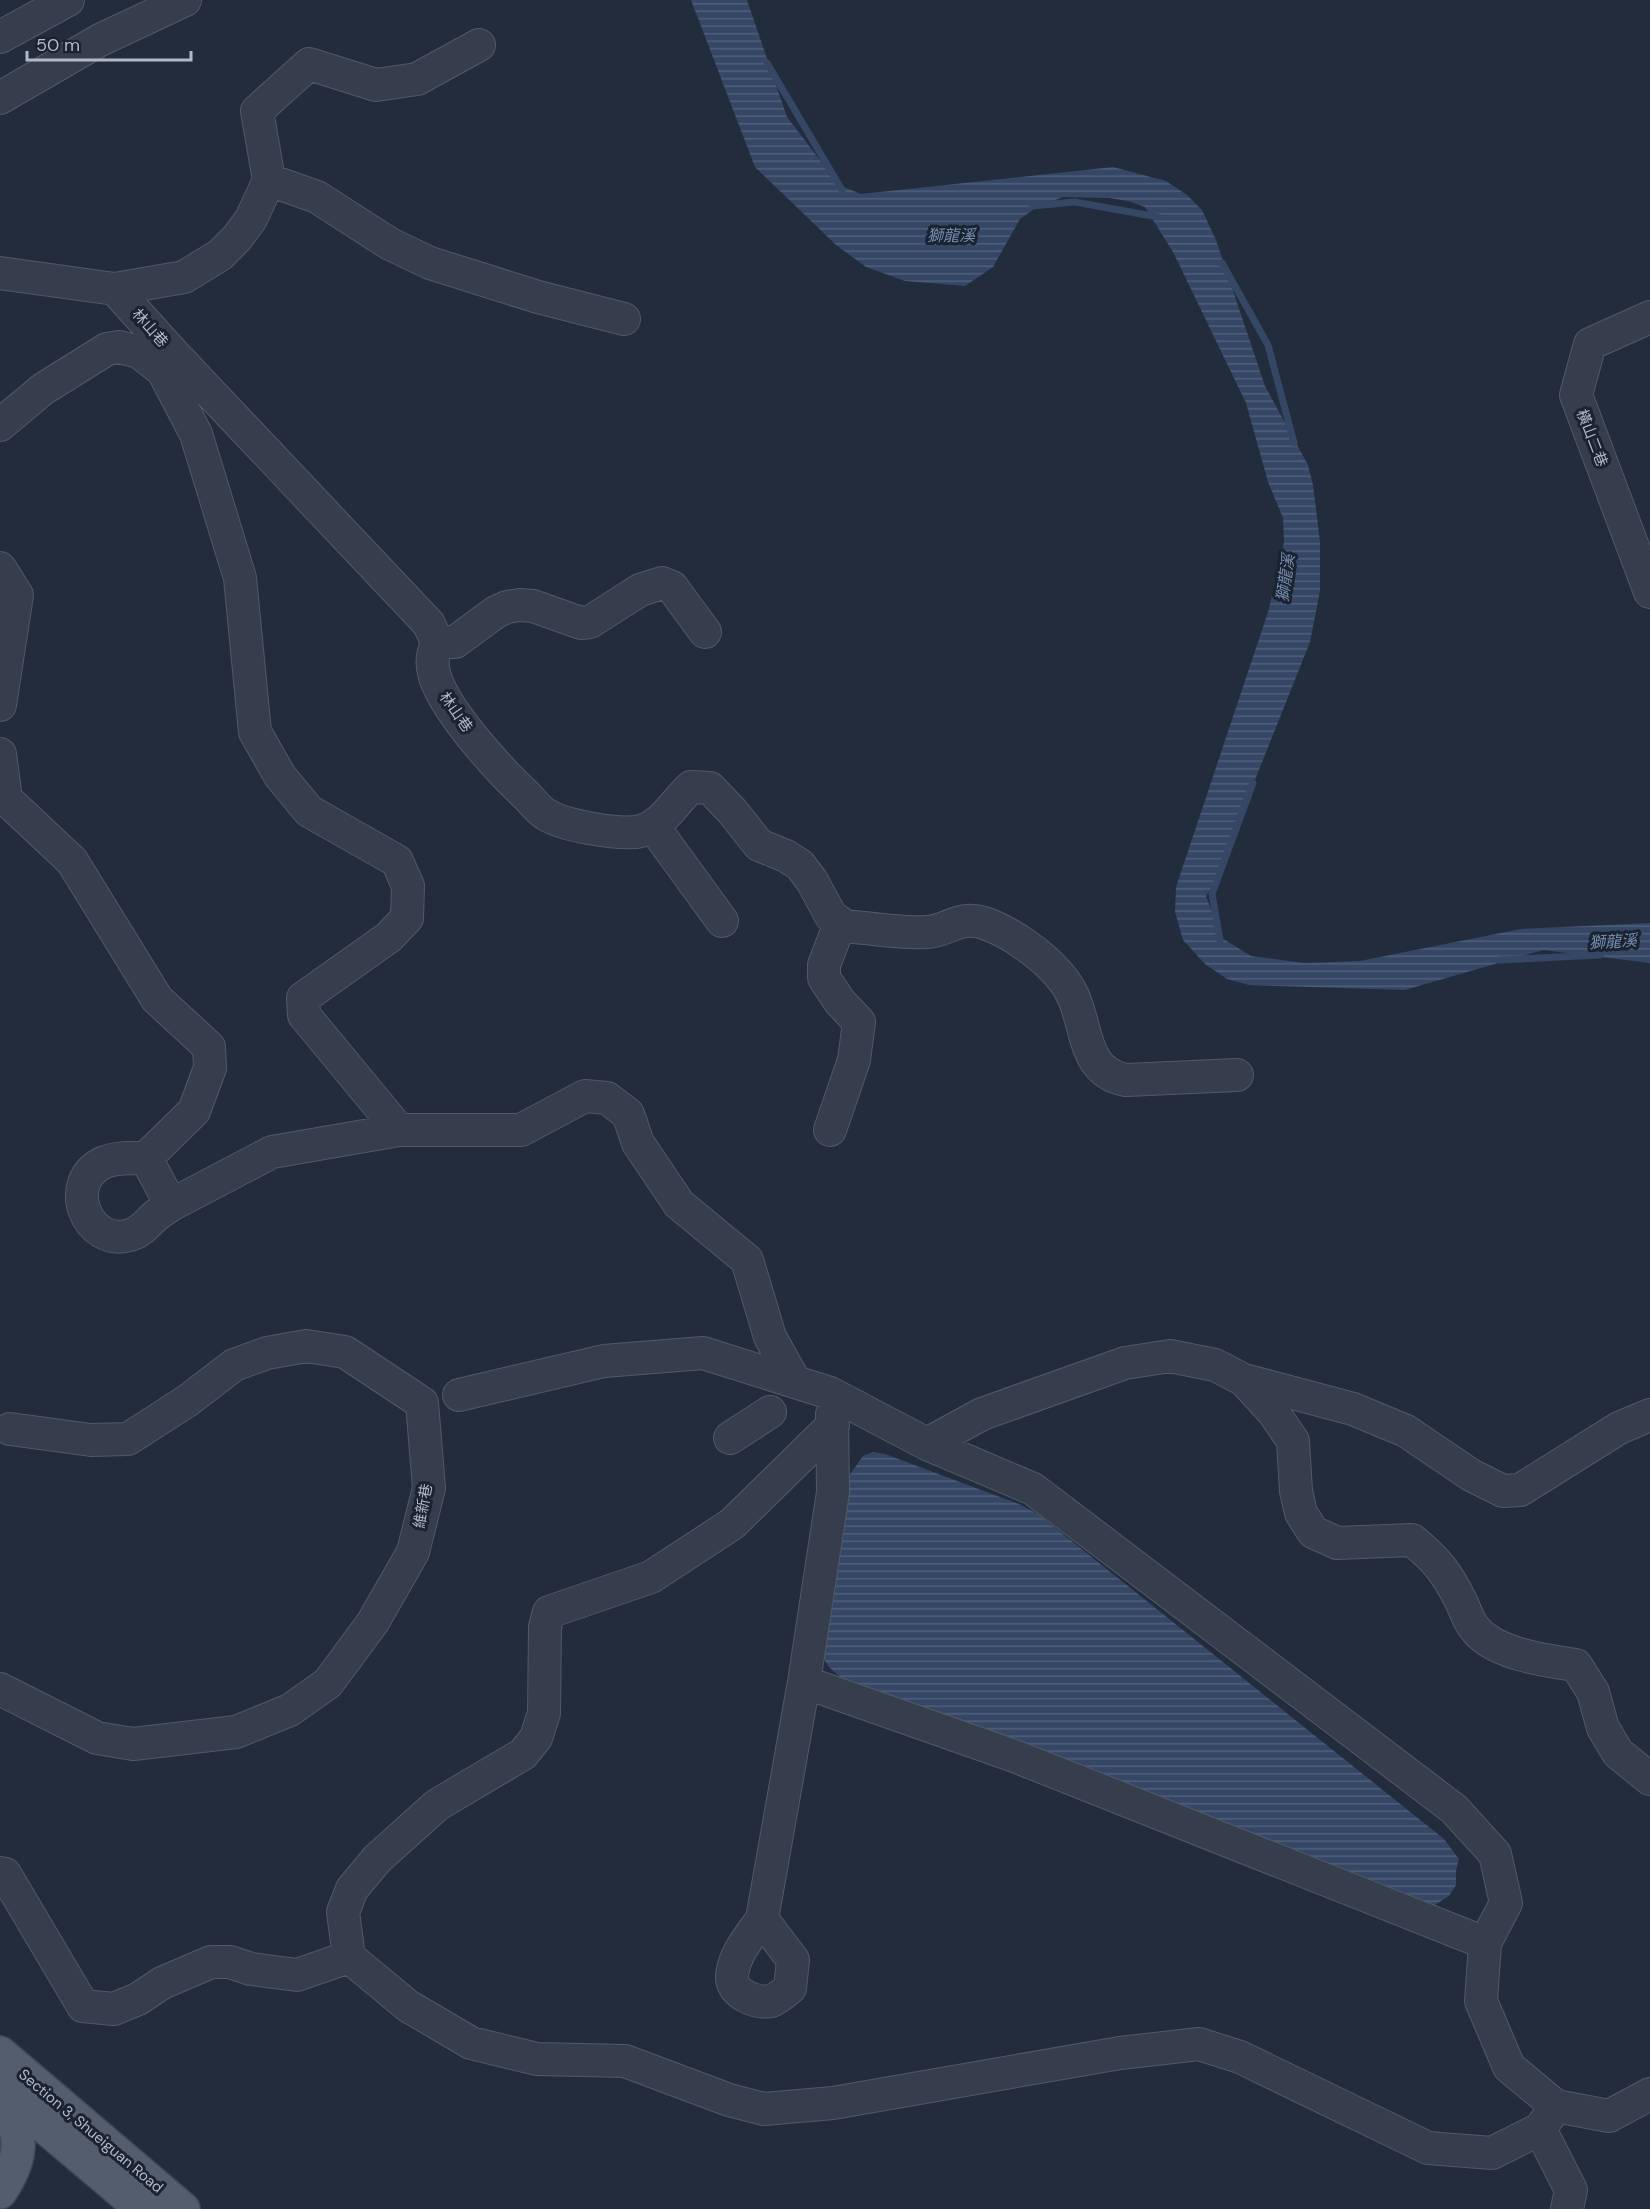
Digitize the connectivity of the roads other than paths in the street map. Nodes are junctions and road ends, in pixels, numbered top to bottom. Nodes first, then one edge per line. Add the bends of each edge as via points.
1 (68, 0) edge
2 (137, 0) edge
3 (185, 0) edge
4 (0, 37) edge
5 (479, 45) dead end
6 (0, 73) edge
7 (0, 98) edge
8 (269, 180) junction
9 (0, 273) edge
10 (115, 289) junction
11 (1650, 317) edge
12 (624, 319) dead end
13 (0, 425) edge
14 (0, 568) edge
15 (1650, 592) edge
16 (705, 632) dead end
17 (437, 642) junction
18 (0, 705) edge
19 (0, 754) edge
20 (653, 826) junction
21 (722, 921) dead end
22 (845, 926) junction
23 (1237, 1075) dead end
24 (399, 1130) junction
25 (830, 1130) dead end
26 (146, 1158) junction
27 (171, 1205) junction
28 (1244, 1380) junction
29 (795, 1382) junction
30 (830, 1393) junction
31 (459, 1395) dead end
32 (770, 1412) dead end
33 (1650, 1415) edge
34 (832, 1425) junction
35 (3, 1430) edge
36 (730, 1438) dead end
37 (927, 1444) junction
38 (804, 1682) junction
39 (0, 1689) edge
40 (1650, 1779) edge
41 (0, 1873) edge
42 (762, 1919) dead end
43 (1485, 1943) junction
44 (349, 1957) junction
45 (0, 2053) edge
46 (0, 2089) edge
47 (1650, 2094) edge
48 (0, 2096) edge
49 (1548, 2118) junction
50 (0, 2192) edge
51 (142, 2209) edge
52 (183, 2209) edge
53 (1567, 2209) edge

1 - 4 street
2 - 6 street
3 - 7 street via 100,40
5 - 8 street via 417,79 376,85 309,64 257,111
8 - 10 street, 林山巷 via 251,219 220,255 184,277
8 - 12 street via 317,197 390,244 430,263
9 - 10 street, 林山巷
10 - 17 street, 林山巷 via 429,624
11 - 15 street, 橫山二巷 via 1590,344 1576,396
13 - 24 street via 43,389 107,349 119,347 139,352 162,371 196,434 240,578 255,732 280,776 309,811 397,861 408,886 407,918 389,937 303,998 304,1015
14 - 18 street via 17,595
16 - 17 street via 672,587 662,583 640,590 590,622 581,623 520,605 496,612 455,642
17 - 20 street, 林山巷 via 432,656 442,694 502,772 546,814 582,828 636,832
19 - 26 street via 6,799 72,861 157,999 208,1047 210,1068 194,1111
20 - 21 street
20 - 22 street via 691,787 710,788 759,844 800,865 831,916
22 - 23 street via 928,932 965,921 983,923 1037,954 1059,976 1081,1016 1094,1060 1116,1078
22 - 25 street via 837,931 824,965 824,978 859,1022 854,1060
24 - 27 street via 272,1152
24 - 29 street via 521,1131 585,1096 607,1098 628,1114 638,1143 679,1204 747,1260 770,1337
26 - 27 street
26 - 27 street via 117,1159 97,1166 83,1184 85,1216 100,1231 119,1237 139,1232
28 - 33 street via 1353,1409 1406,1431 1471,1475 1503,1491 1521,1490 1619,1428
28 - 37 street via 1215,1365 1170,1356 1125,1363 981,1414
28 - 40 street via 1293,1441 1296,1491 1301,1513 1313,1532 1337,1543 1412,1540 1435,1559 1449,1578 1476,1631 1500,1648 1537,1660 1576,1665 1593,1692 1603,1728 1618,1753
29 - 30 street
29 - 31 street via 703,1353 604,1361
30 - 34 street
30 - 37 street
32 - 36 street
34 - 38 street via 833,1492
34 - 44 street via 732,1524 651,1577 549,1612 545,1627 544,1713 536,1738 523,1754 437,1805 377,1859 352,1889 343,1912
35 - 39 street, 維新巷 via 91,1440 128,1439 234,1365 267,1353 306,1346 345,1352 422,1403 429,1488 413,1552 373,1622 328,1683 290,1710 236,1732 132,1744 97,1738
37 - 43 street via 1033,1489 1454,1809 1495,1854 1506,1903
38 - 42 street
38 - 43 street via 1017,1757
41 - 44 street via 5,1874 83,2006 114,2009 211,1962 297,1975
43 - 49 street via 1481,2001 1509,2067
44 - 49 street via 408,2006 471,2043 537,2059 624,2061 764,2109 833,2103 1120,2053 1199,2044 1240,2057 1428,2148 1492,2153
45 - 52 main road, Section 3, Shueiguan Road
46 - 51 main road, Section 3, Shueiguan Road
47 - 49 street via 1609,2116
48 - 50 main road via 12,2115 19,2139 12,2173
49 - 53 street via 1571,2190

